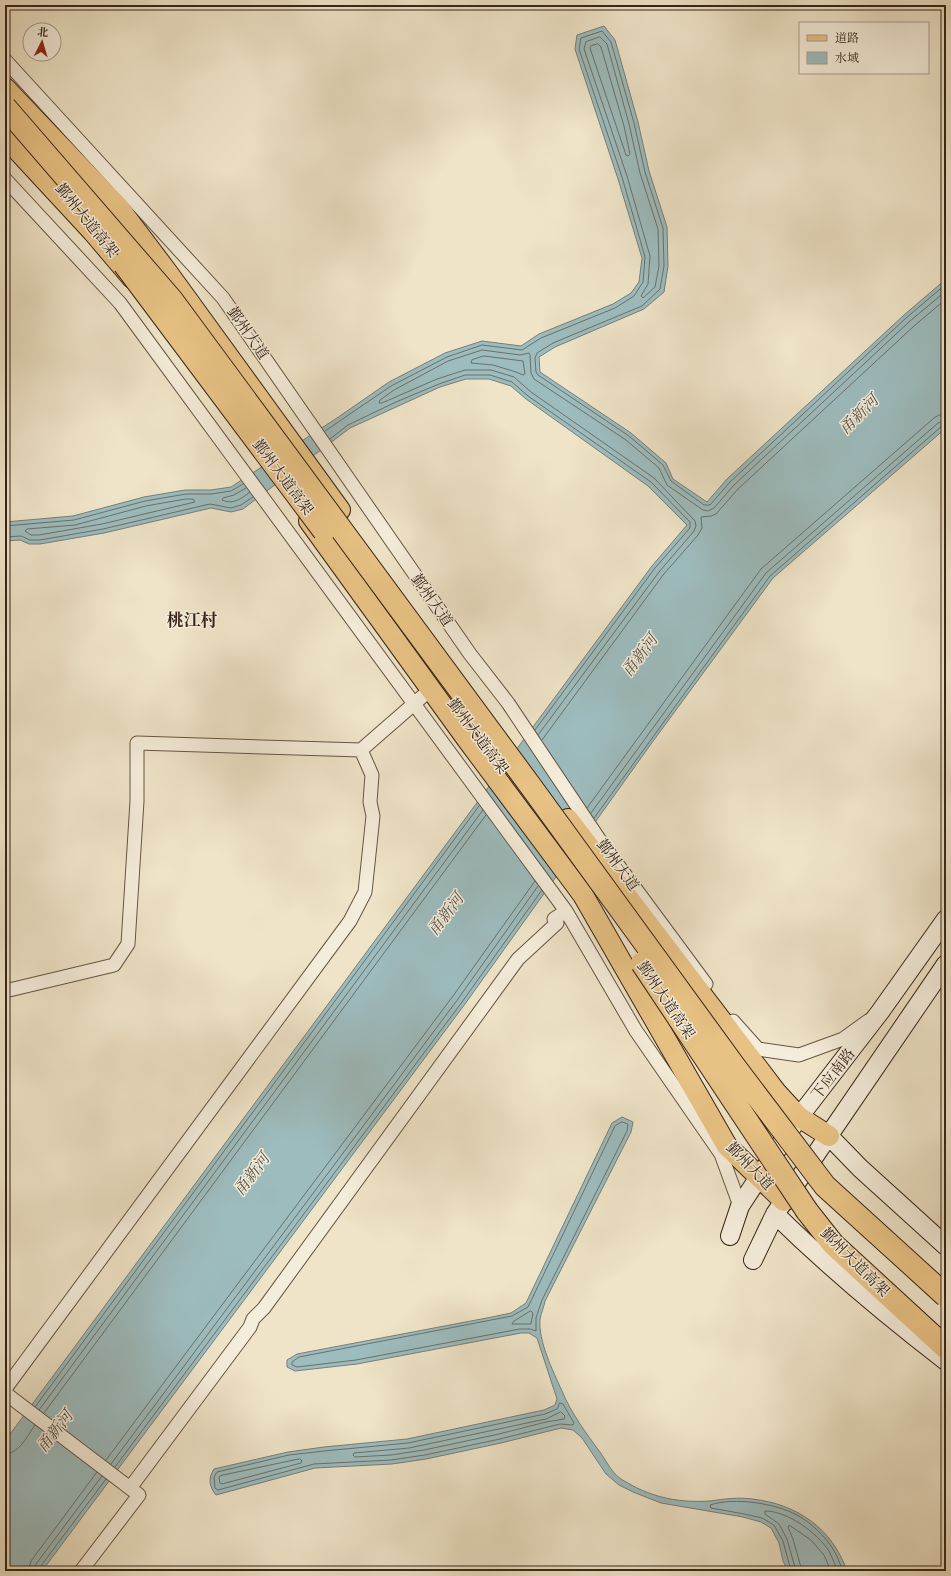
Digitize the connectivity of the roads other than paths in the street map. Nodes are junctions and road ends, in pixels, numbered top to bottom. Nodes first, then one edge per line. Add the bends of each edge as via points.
1 (5, 60) edge
2 (5, 88) edge
3 (5, 107) edge
4 (5, 125) edge
5 (5, 137) edge
6 (5, 179) edge
7 (431, 689) junction
8 (414, 704) junction
9 (361, 750) junction
10 (599, 850) junction
11 (566, 911) junction
12 (946, 919) edge
13 (946, 964) edge
14 (5, 991) edge
15 (880, 1012) junction
16 (799, 1117) junction
17 (829, 1136) junction
18 (759, 1176) junction
19 (740, 1206) junction
20 (780, 1208) junction
21 (730, 1236) dead end
22 (946, 1246) edge
23 (753, 1260) dead end
24 (946, 1296) edge
25 (946, 1348) edge
26 (946, 1361) edge
27 (5, 1389) edge
28 (5, 1393) edge
29 (135, 1492) junction
30 (81, 1571) edge

1 - 10 street, 鄞州大道 via 224,298 439,609 508,703
2 - 10 main road, 鄞州大道 via 119,208 491,717
3 - 24 highway, 鄞州大道高架, bridge via 172,300 734,1067 825,1186
4 - 25 highway, 鄞州大道高架, bridge via 86,214 591,887 811,1216 833,1244
5 - 7 main road, 鄞州大道 via 93,232 146,295
6 - 8 street, 鄞州大道 via 120,303
7 - 8 street
7 - 18 main road, 鄞州大道 via 583,895 727,1146
8 - 9 street
8 - 11 street, 鄞州大道
9 - 14 street via 137,743 137,800 128,944 114,965
9 - 27 street via 372,775 370,802 373,816 365,892 350,921
10 - 15 street, 鄞州大道 via 758,1050 799,1055 843,1039
10 - 16 main road, 鄞州大道 via 776,1092
11 - 19 street, 鄞州大道 via 636,1031 721,1154
11 - 29 street via 554,919 557,923 518,959 253,1320
12 - 15 main road, 下应南路
13 - 17 main road, 下应南路
15 - 16 main road, 下应南路
16 - 17 main road, 鄞州大道
16 - 18 main road, 下应南路
17 - 20 main road, 下应南路
17 - 22 main road via 860,1168
18 - 19 main road, 下应南路
18 - 20 main road, 鄞州大道
19 - 21 main road, 下应南路
20 - 23 main road, 下应南路
20 - 26 main road via 820,1257
28 - 29 street
29 - 30 street

